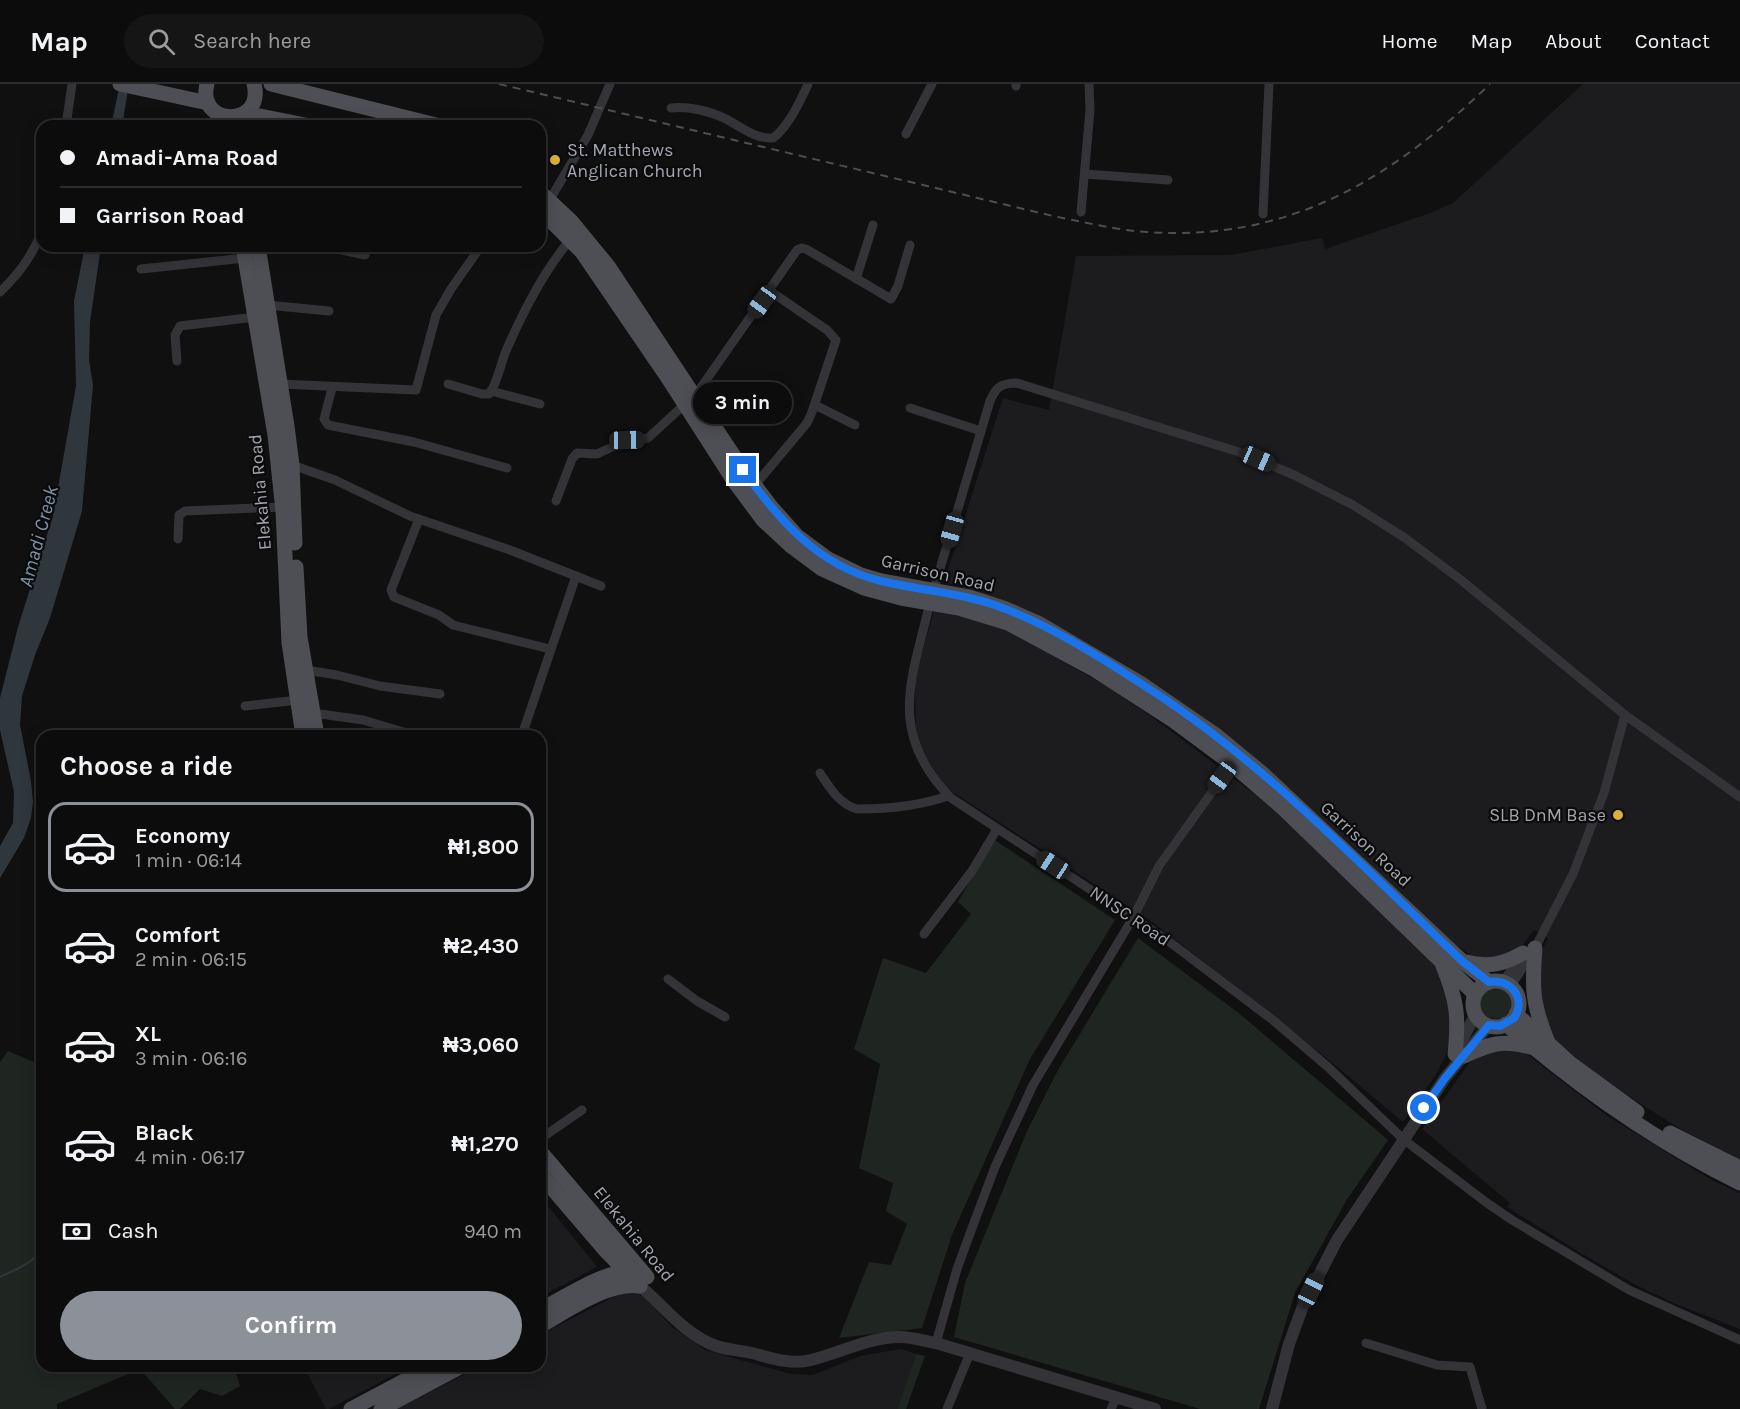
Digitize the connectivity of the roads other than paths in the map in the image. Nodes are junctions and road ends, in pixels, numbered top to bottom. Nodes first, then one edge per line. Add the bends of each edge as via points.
1 (72, 84) edge
2 (120, 84) edge
3 (207, 84) edge
4 (254, 84) edge
5 (271, 84) edge
6 (610, 84) edge
7 (808, 84) edge
8 (932, 84) edge
9 (1089, 84) edge
10 (1269, 84) edge
11 (208, 103) junction
12 (671, 108) dead end
13 (242, 118) edge
14 (67, 120) edge
15 (222, 120) edge
16 (226, 120) edge
17 (259, 120) edge
18 (416, 120) edge
19 (906, 134) dead end
20 (1085, 174) junction
21 (1168, 180) dead end
22 (546, 197) edge
23 (546, 203) edge
24 (546, 205) edge
25 (1081, 212) dead end
26 (1263, 214) dead end
27 (873, 225) dead end
28 (571, 239) junction
29 (36, 245) edge
30 (910, 245) dead end
31 (244, 252) edge
32 (259, 252) edge
33 (351, 252) edge
34 (477, 252) edge
35 (365, 255) dead end
36 (141, 270) dead end
37 (856, 279) junction
38 (770, 291) junction
39 (0, 292) edge
40 (267, 305) junction
41 (329, 311) dead end
42 (256, 317) junction
43 (177, 361) dead end
44 (280, 384) junction
45 (448, 384) dead end
46 (332, 388) junction
47 (490, 391) junction
48 (690, 400) junction
49 (540, 404) dead end
50 (815, 405) junction
51 (910, 408) dead end
52 (855, 425) dead end
53 (981, 431) junction
54 (292, 465) junction
55 (507, 468) dead end
56 (755, 485) junction
57 (556, 501) dead end
58 (283, 507) junction
59 (419, 519) junction
60 (178, 539) dead end
61 (576, 576) junction
62 (601, 586) dead end
63 (932, 596) junction
64 (550, 649) junction
65 (306, 670) junction
66 (440, 694) dead end
67 (298, 700) junction
68 (245, 706) dead end
69 (313, 713) junction
70 (1625, 715) junction
71 (302, 730) edge
72 (316, 730) edge
73 (397, 730) edge
74 (525, 730) edge
75 (1232, 764) junction
76 (820, 773) dead end
77 (948, 796) junction
78 (1740, 797) edge
79 (997, 829) junction
80 (1134, 916) junction
81 (924, 934) dead end
82 (1529, 950) junction
83 (1440, 960) junction
84 (1462, 961) junction
85 (668, 978) dead end
86 (1501, 983) junction
87 (1475, 994) junction
88 (1476, 1014) junction
89 (725, 1017) dead end
90 (1511, 1019) junction
91 (1489, 1025) junction
92 (1549, 1045) junction
93 (1532, 1047) junction
94 (1459, 1055) junction
95 (582, 1110) dead end
96 (546, 1135) edge
97 (1403, 1139) junction
98 (546, 1158) edge
99 (1740, 1168) edge
100 (546, 1181) edge
101 (1740, 1183) edge
102 (606, 1251) junction
103 (625, 1251) junction
104 (624, 1271) junction
105 (644, 1282) junction
106 (600, 1286) junction
107 (546, 1308) edge
108 (546, 1322) edge
109 (1740, 1340) edge
110 (936, 1343) junction
111 (1366, 1343) dead end
112 (970, 1353) junction
113 (421, 1372) edge
114 (451, 1372) edge
115 (1114, 1404) edge
116 (351, 1409) edge
117 (381, 1409) edge
118 (947, 1409) edge
119 (1155, 1409) edge
120 (1272, 1409) edge
121 (1482, 1409) edge

1 - 14 street
2 - 11 main road
3 - 11 main road
4 - 13 main road via 255,98
5 - 18 main road
6 - 22 street via 588,135
7 - 12 street via 780,132 770,139 740,129 716,115
8 - 19 street
9 - 20 street
10 - 26 street
11 - 15 main road
13 - 16 main road
13 - 17 main road
20 - 21 street
20 - 25 street
23 - 48 main road, Garrison Road via 571,221 608,266
24 - 28 main road, Garrison Road
27 - 37 street
28 - 47 street via 519,322
28 - 48 main road, Garrison Road
29 - 39 street via 19,272
30 - 37 street via 893,298
31 - 36 street
31 - 42 main road, Elekahia Road
32 - 40 main road, Elekahia Road
33 - 35 street
34 - 46 street via 436,315 418,389
37 - 38 street via 802,248
38 - 48 street
38 - 50 street via 836,340
40 - 41 street
40 - 44 main road, Elekahia Road
42 - 43 street via 180,326 175,335
42 - 58 main road, Elekahia Road
44 - 46 street
44 - 54 main road, Elekahia Road
45 - 47 street via 482,394
46 - 55 street via 324,419 328,425 414,442
47 - 49 street
48 - 56 main road, Garrison Road
48 - 57 street via 648,438 627,440 597,454 577,453
48 - 63 main road, Garrison Road via 734,481 790,546 822,569 855,585 901,598
50 - 52 street
50 - 56 street via 807,423
51 - 53 street
53 - 63 street, NNSC Road
53 - 70 street, NNSC Road via 994,391 1006,383 1017,383 1258,459 1353,505 1405,538
54 - 59 street via 336,480
54 - 65 main road, Elekahia Road via 300,637
56 - 63 main road, Garrison Road via 797,536 828,558 861,574
58 - 60 street via 185,511 179,515
58 - 67 main road, Elekahia Road via 289,643
59 - 61 street
59 - 64 street via 392,590 394,597 439,615 453,625
61 - 62 street
61 - 64 street
63 - 75 main road, Garrison Road via 1008,623 1095,670
63 - 77 street, NNSC Road via 911,683 910,728 926,769
63 - 84 main road, Garrison Road via 989,603 1038,623 1140,683 1210,731 1277,786
64 - 74 street
65 - 66 street via 380,687
65 - 69 main road, Elekahia Road
67 - 68 street
67 - 71 main road, Elekahia Road
69 - 72 main road, Elekahia Road
69 - 73 street via 363,720
70 - 78 street
70 - 82 street via 1595,820 1573,874
75 - 80 street via 1159,866
75 - 83 main road, Garrison Road via 1292,816
76 - 77 street via 840,800 858,809 909,806
77 - 79 street, NNSC Road
79 - 80 street, NNSC Road
79 - 81 street via 972,871
80 - 97 street, NNSC Road via 1274,1021
80 - 110 street via 1019,1114 971,1230
82 - 84 main road via 1488,966
82 - 86 street
82 - 92 main road via 1534,1004
83 - 87 main road, Garrison Road
83 - 94 main road via 1456,1002
84 - 86 main road, Garrison Road
85 - 89 street
86 - 87 main road via 1481,987
86 - 90 main road via 1519,1000
87 - 88 main road
88 - 91 main road
88 - 94 street
90 - 91 main road
90 - 92 main road
90 - 93 main road
91 - 94 street
92 - 99 main road via 1642,1115 1693,1146
93 - 94 main road via 1506,1042
93 - 101 main road via 1626,1117
94 - 97 street
95 - 96 street
97 - 109 street, NNSC Road via 1512,1220 1629,1290
97 - 120 street via 1360,1202 1303,1306
98 - 103 main road, Elekahia Road
100 - 102 main road, Elekahia Road
102 - 104 main road, Elekahia Road
102 - 106 main road
103 - 104 main road
103 - 105 main road, Elekahia Road
104 - 105 main road, Elekahia Road
104 - 106 main road
105 - 106 main road
105 - 110 street, Elekahia Road via 692,1333 735,1352 807,1361 886,1338
106 - 107 main road
106 - 108 main road
110 - 112 street, Elekahia Road
111 - 121 street via 1437,1365 1470,1367
112 - 115 street, Elekahia Road
112 - 118 street
113 - 116 main road
114 - 117 main road
115 - 119 street, Elekahia Road

